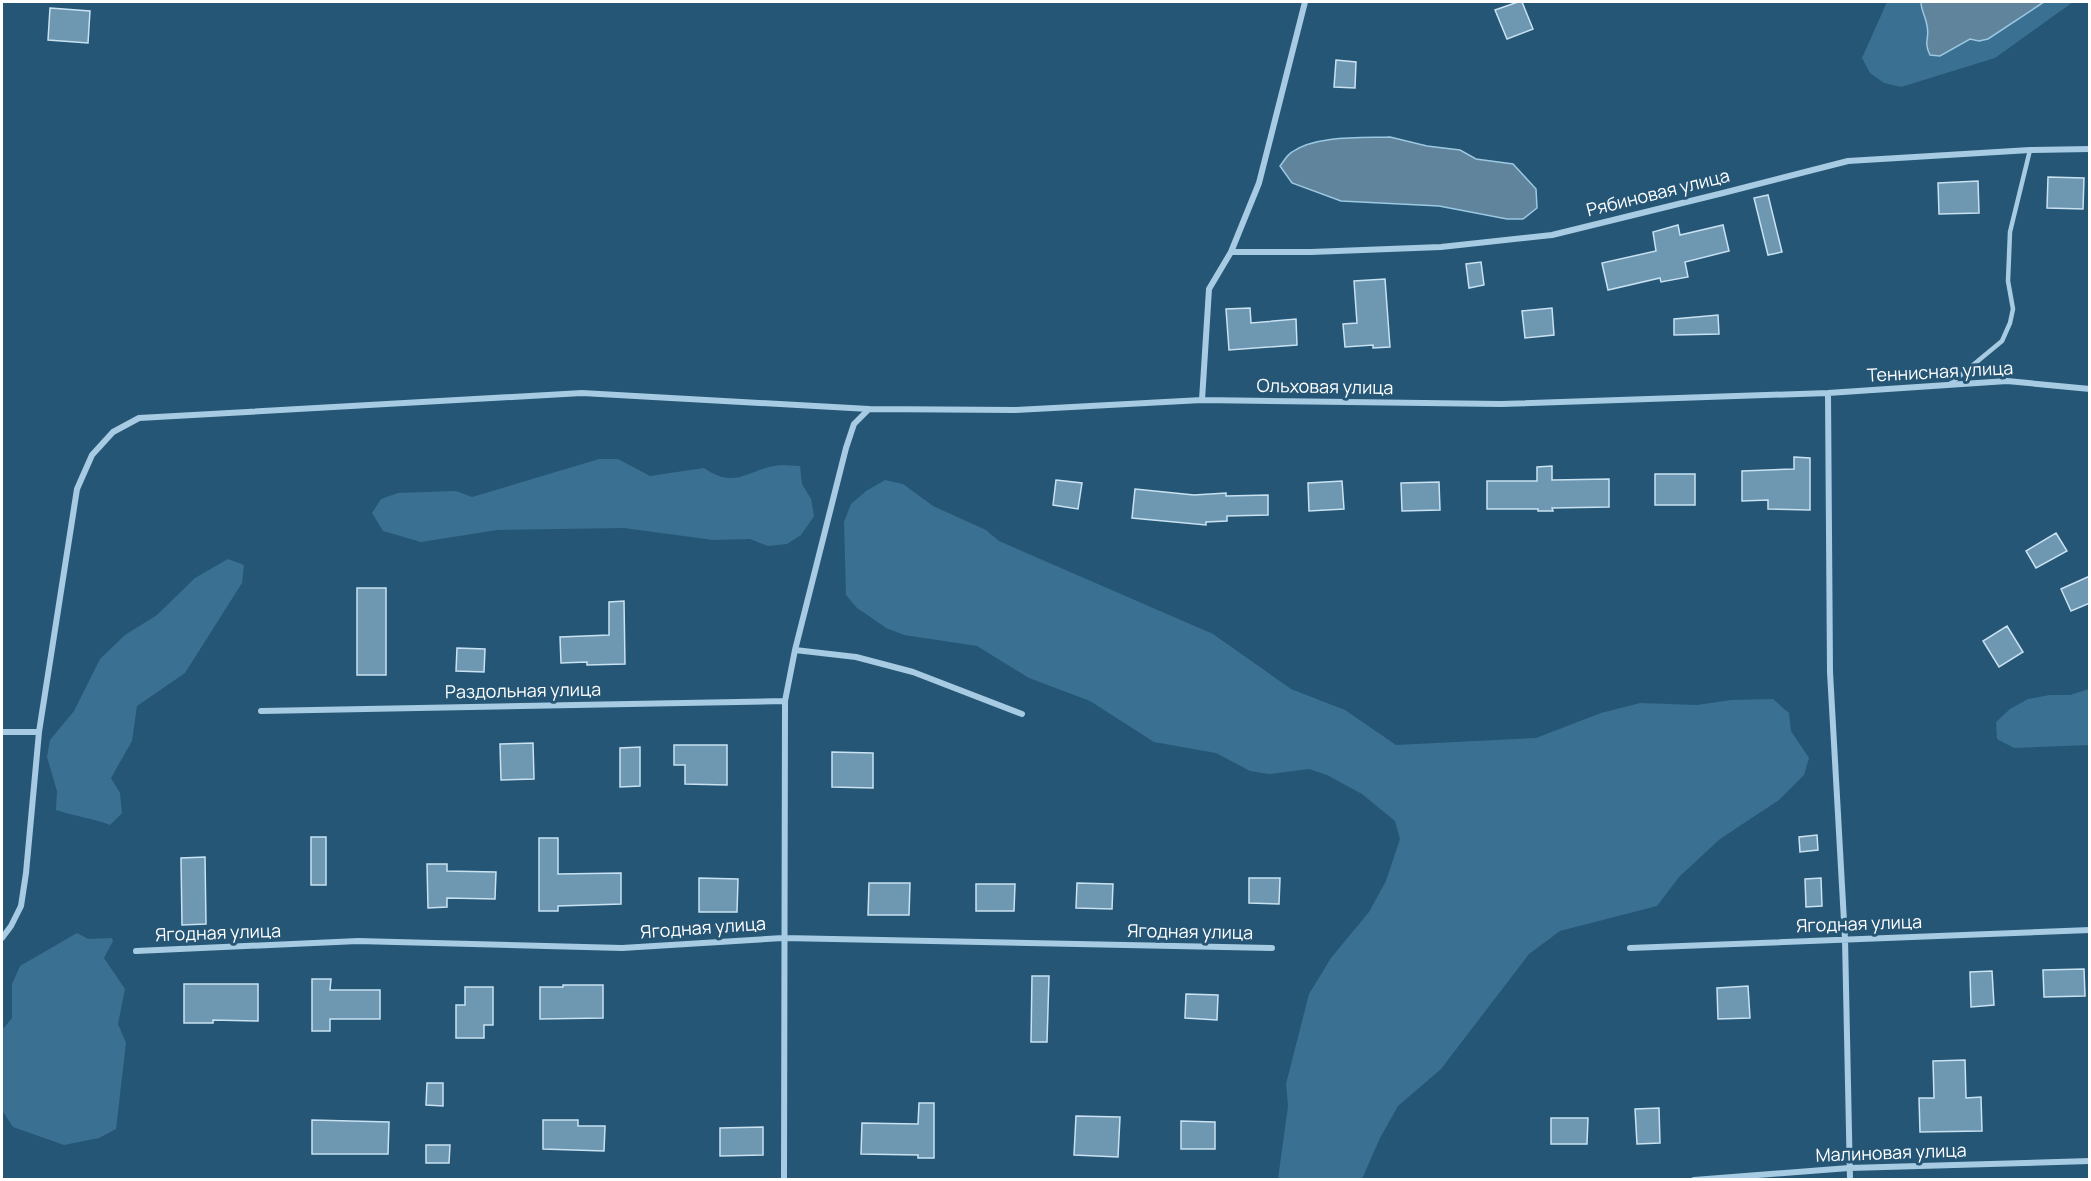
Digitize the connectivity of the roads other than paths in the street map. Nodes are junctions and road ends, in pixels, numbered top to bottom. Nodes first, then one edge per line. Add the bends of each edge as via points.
1 (1305, 2) edge
2 (2090, 149) edge
3 (2030, 150) junction
4 (1231, 252) junction
5 (1950, 384) junction
6 (2090, 389) edge
7 (1828, 393) junction
8 (1202, 400) junction
9 (869, 409) junction
10 (795, 650) junction
11 (785, 701) junction
12 (261, 711) dead end
13 (1022, 714) dead end
14 (2, 732) edge
15 (39, 732) junction
16 (2090, 930) edge
17 (2, 938) edge
18 (783, 938) junction
19 (1845, 939) junction
20 (1272, 948) dead end
21 (1630, 948) dead end
22 (136, 951) dead end
23 (2090, 1161) edge
24 (1849, 1168) junction
25 (784, 1179) edge
26 (1694, 1179) edge
27 (1850, 1179) edge

1 - 4 street via 1259,183
2 - 3 street, Рябиновая улица
3 - 4 street, Рябиновая улица via 1848,161 1552,234 1441,247
3 - 5 lane via 2010,232 2010,323 2002,341
4 - 8 street via 1209,289
5 - 6 street, Теннисная улица via 2007,381
5 - 7 street, Теннисная улица
7 - 8 street, Ольховая улица via 1501,404
7 - 19 street via 1830,672
8 - 9 street, Ольховая улица via 1015,410
9 - 10 street via 854,424 846,448
9 - 15 street, Ольховая улица via 582,393 139,418 113,432 92,456 77,489
10 - 11 street
10 - 13 street via 856,657 913,672
11 - 12 street, Раздольная улица
11 - 18 street
14 - 15 street
15 - 17 street, Ольховая улица via 21,906
16 - 19 street, Ягодная улица
18 - 20 street, Ягодная улица
18 - 22 street, Ягодная улица via 622,948 358,942
18 - 25 street
19 - 21 street, Ягодная улица
19 - 24 street
23 - 24 street, Малиновая улица
24 - 26 street, Малиновая улица
24 - 27 street

